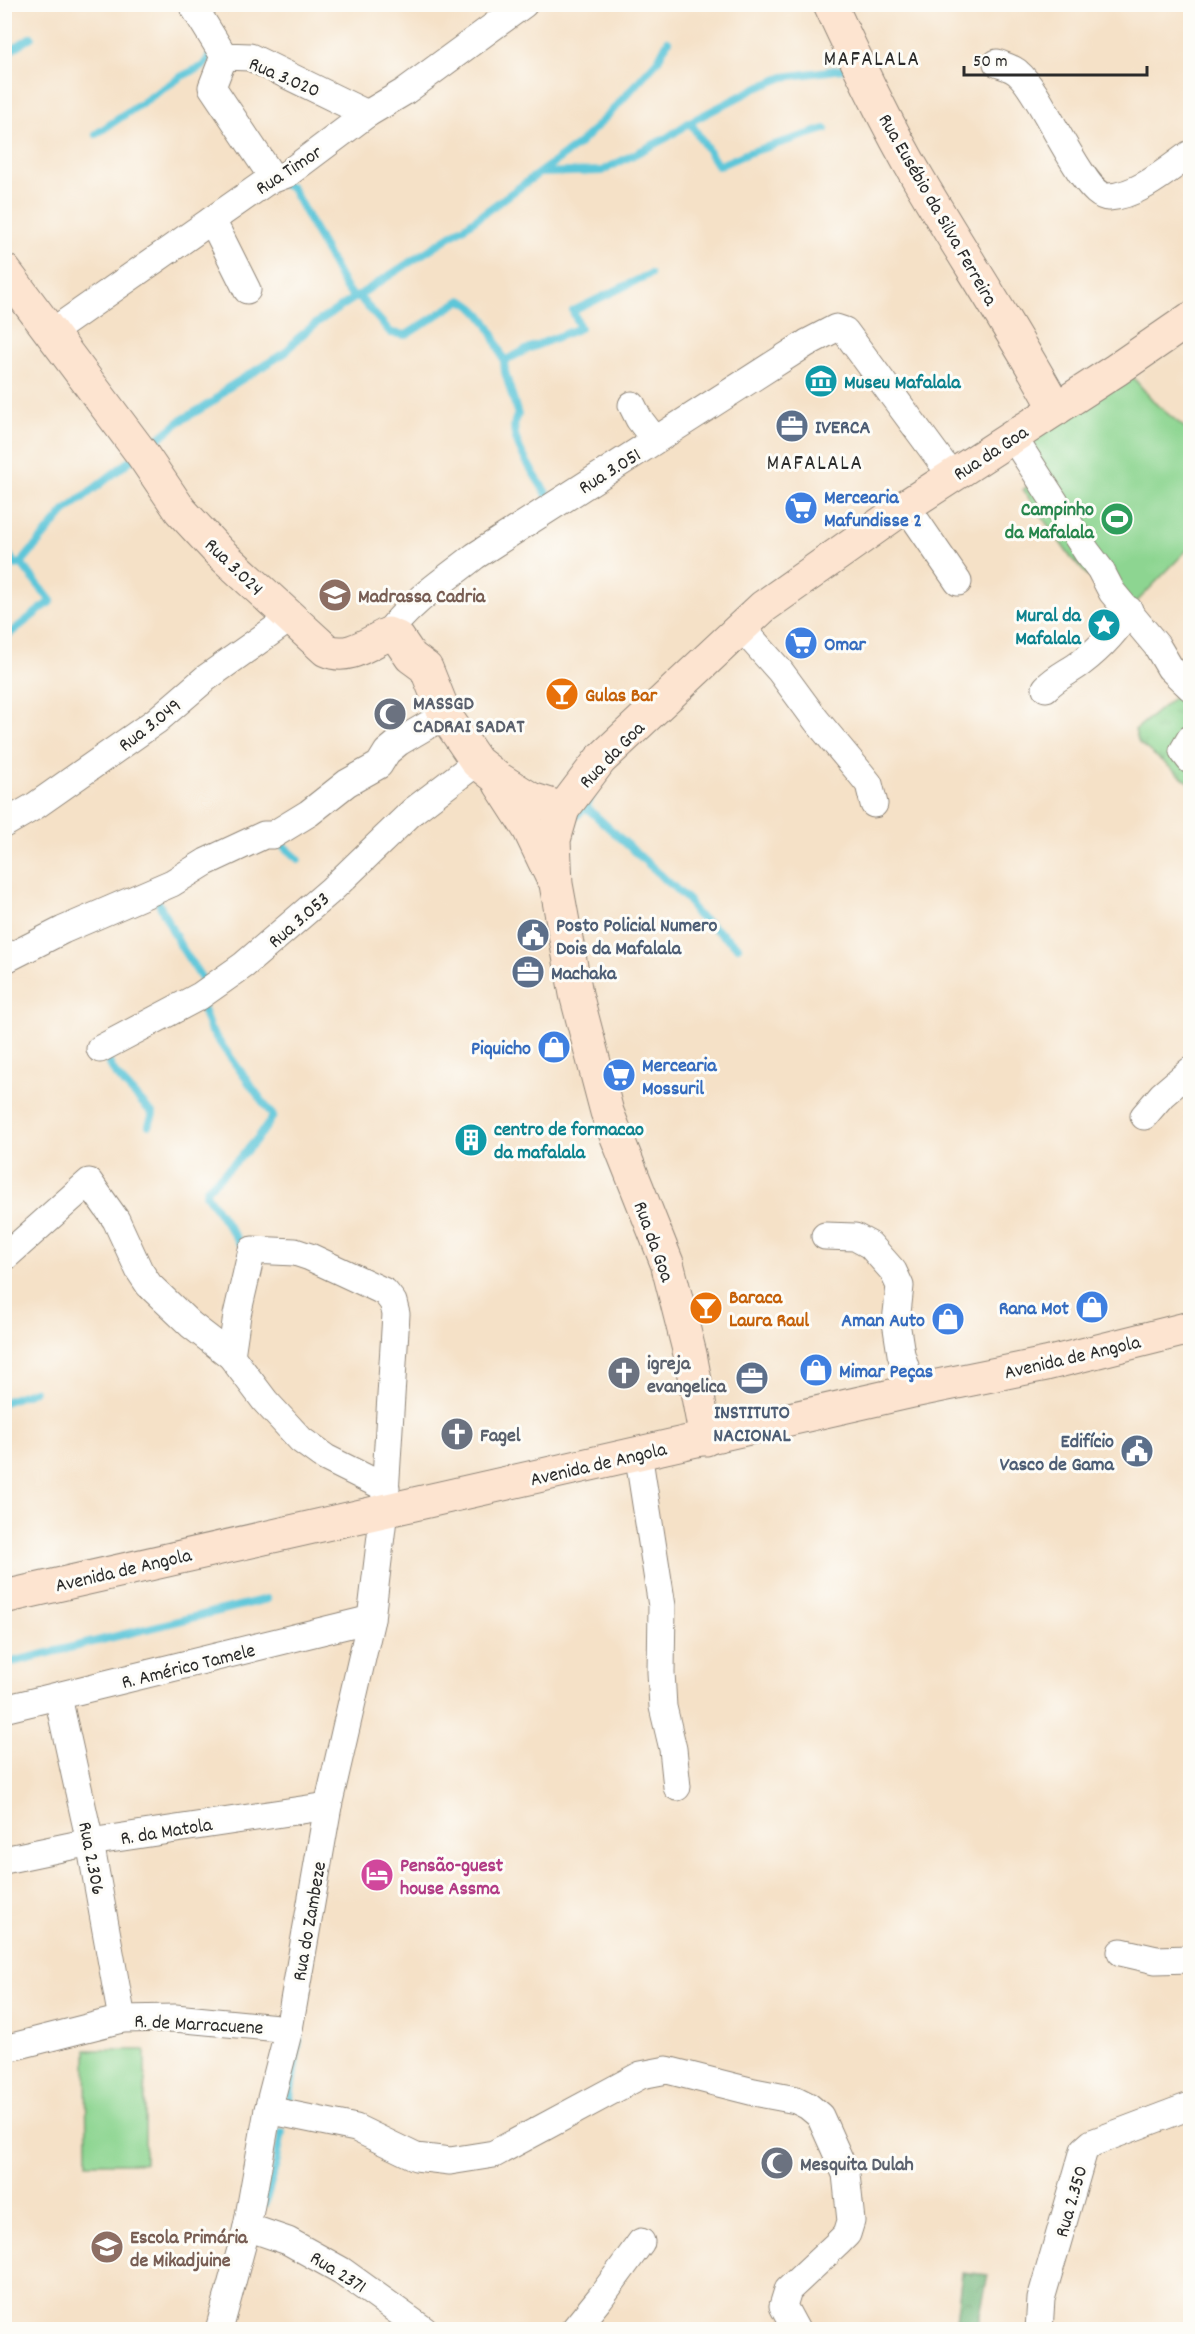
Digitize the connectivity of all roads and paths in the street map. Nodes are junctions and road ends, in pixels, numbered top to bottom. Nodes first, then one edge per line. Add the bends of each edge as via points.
1 (192, 4) edge
2 (524, 4) edge
3 (830, 4) edge
4 (224, 56) junction
5 (998, 63) dead end
6 (367, 114) junction
7 (1191, 154) edge
8 (273, 178) junction
9 (212, 220) junction
10 (4, 270) edge
11 (247, 290) dead end
12 (1191, 319) edge
13 (52, 332) junction
14 (632, 405) dead end
15 (1056, 409) junction
16 (1013, 437) junction
17 (655, 440) junction
18 (952, 476) junction
19 (906, 506) junction
20 (958, 582) dead end
21 (1129, 610) junction
22 (290, 618) junction
23 (741, 627) junction
24 (388, 634) junction
25 (1191, 687) edge
26 (1046, 688) dead end
27 (445, 715) junction
28 (1191, 739) edge
29 (1191, 760) edge
30 (486, 770) junction
31 (874, 804) dead end
32 (563, 809) junction
33 (4, 824) edge
34 (556, 884) junction
35 (4, 960) edge
36 (100, 1049) dead end
37 (1191, 1071) edge
38 (1144, 1116) dead end
39 (825, 1236) dead end
40 (4, 1258) edge
41 (1191, 1328) edge
42 (231, 1356) junction
43 (913, 1391) junction
44 (706, 1439) junction
45 (638, 1453) junction
46 (385, 1499) junction
47 (4, 1597) edge
48 (371, 1619) junction
49 (58, 1697) junction
50 (4, 1709) edge
51 (677, 1787) dead end
52 (328, 1806) junction
53 (90, 1842) junction
54 (4, 1860) edge
55 (1121, 1952) dead end
56 (1191, 1959) edge
57 (122, 2019) junction
58 (289, 2029) junction
59 (4, 2049) edge
60 (1191, 2106) edge
61 (267, 2110) junction
62 (247, 2227) junction
63 (641, 2242) dead end
64 (219, 2330) edge
65 (424, 2330) edge
66 (574, 2330) edge
67 (796, 2330) edge
68 (1040, 2330) edge

1 - 4 street, Rua 3.020
2 - 6 street, Rua Timor via 404,92
3 - 15 street, Rua Eusébio da Silva Ferreira via 918,178
4 - 6 street, Rua 3.020 via 250,57
4 - 8 street via 212,87
5 - 7 street via 1018,72 1034,91 1078,169 1098,195 1107,198 1137,190
6 - 8 street, Rua Timor via 287,174
8 - 9 street, Rua Timor
9 - 11 street
9 - 13 street, Rua Timor
10 - 13 street, Rua 3.024
12 - 15 street, Rua da Goa
13 - 22 street, Rua 3.024 via 180,510
14 - 17 street
15 - 16 street, Rua da Goa
16 - 18 street, Rua da Goa
16 - 21 street via 1112,592
17 - 18 street, Rua 3.051 via 836,328 845,331
17 - 24 street, Rua 3.051 via 475,556 431,591
18 - 19 street, Rua da Goa
19 - 20 street
19 - 23 street, Rua da Goa via 763,607
21 - 25 street via 1170,668
21 - 26 street via 1119,628
22 - 24 street, Rua 3.024 via 337,655
22 - 33 street, Rua 3.049 via 206,678 156,721 35,807
23 - 31 street via 869,784
23 - 32 street, Rua da Goa via 600,760
24 - 27 street via 398,638 411,657 426,668
27 - 30 street
27 - 35 street via 399,742 379,765 273,835 242,845 172,883
28 - 29 street via 1183,751
30 - 32 street via 531,799
30 - 34 street via 529,829
30 - 36 street, Rua 3.053 via 413,811 331,890 244,965 200,996
32 - 34 street, Rua da Goa via 554,840
34 - 44 street, Rua da Goa via 576,994 607,1112 667,1263
37 - 38 street
39 - 43 street via 855,1237 870,1245 893,1271 900,1286 896,1322 901,1354
40 - 42 street via 89,1182 116,1220 149,1285
41 - 43 street, Avenida de Angola via 1046,1364
42 - 46 street via 301,1440
42 - 46 street, Rua do Zambeze via 252,1250 295,1252 385,1292 396,1314
43 - 44 street, Avenida de Angola
44 - 45 street, Avenida de Angola
45 - 46 street, Avenida de Angola
45 - 51 street via 662,1606 663,1707
46 - 47 street, Avenida de Angola
46 - 48 street, Rua do Zambeze
48 - 49 street, R. Américo Tamele
48 - 52 street, Rua do Zambeze
49 - 50 street, R. Américo Tamele
49 - 53 street, Rua 2.306
52 - 53 street, R. da Matola
52 - 58 street, Rua do Zambeze
53 - 54 street, R. da Matola
53 - 57 street, Rua 2.306
55 - 56 street via 1156,1960
57 - 58 street, R. de Marracuene via 175,2018
57 - 59 street, R. de Marracuene
58 - 61 street, Rua do Zambeze
60 - 68 street, Rua 2.350 via 1092,2143 1084,2150 1041,2299
61 - 62 street, Rua do Zambeze
61 - 67 street via 356,2128 416,2157 450,2161 494,2154 641,2075 668,2070 795,2100 820,2116 846,2174 851,2221 847,2234 788,2290 783,2306
62 - 64 street, Rua do Zambeze
62 - 65 street, Rua 2371 via 288,2241 342,2271
63 - 66 street

